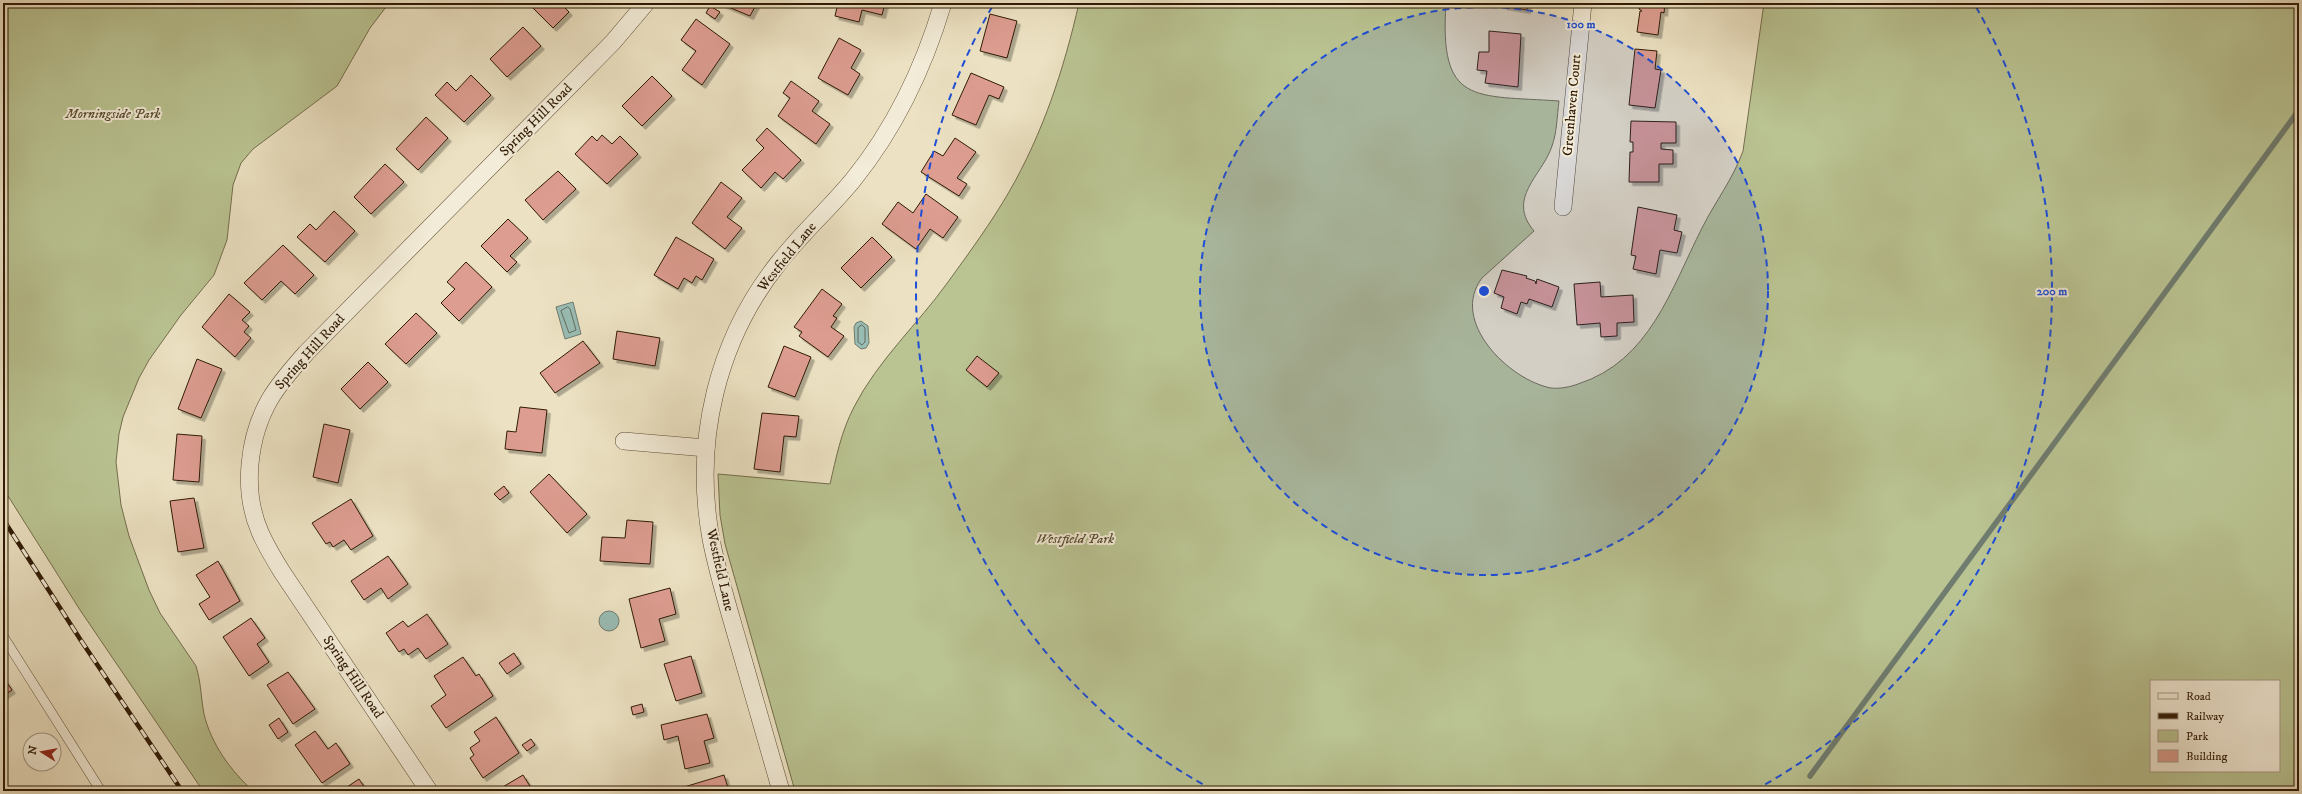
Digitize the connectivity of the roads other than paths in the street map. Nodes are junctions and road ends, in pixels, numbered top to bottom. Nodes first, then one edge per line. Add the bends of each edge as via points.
1 (646, 3) edge
2 (943, 3) edge
3 (1583, 3) edge
4 (1563, 207) dead end
5 (624, 441) dead end
6 (706, 448) junction
7 (3, 636) edge
8 (101, 791) edge
9 (429, 791) edge
10 (781, 791) edge

1 - 9 street, Spring Hill Road via 613,42 286,375 271,397 255,434 250,480 259,531 282,572
2 - 6 street, Westfield Lane via 924,60 884,135 853,180 780,260 747,309 717,382 711,404
3 - 4 street, Greenhaven Court
5 - 6 street
6 - 10 street, Westfield Lane via 706,493 711,540
7 - 8 lane

